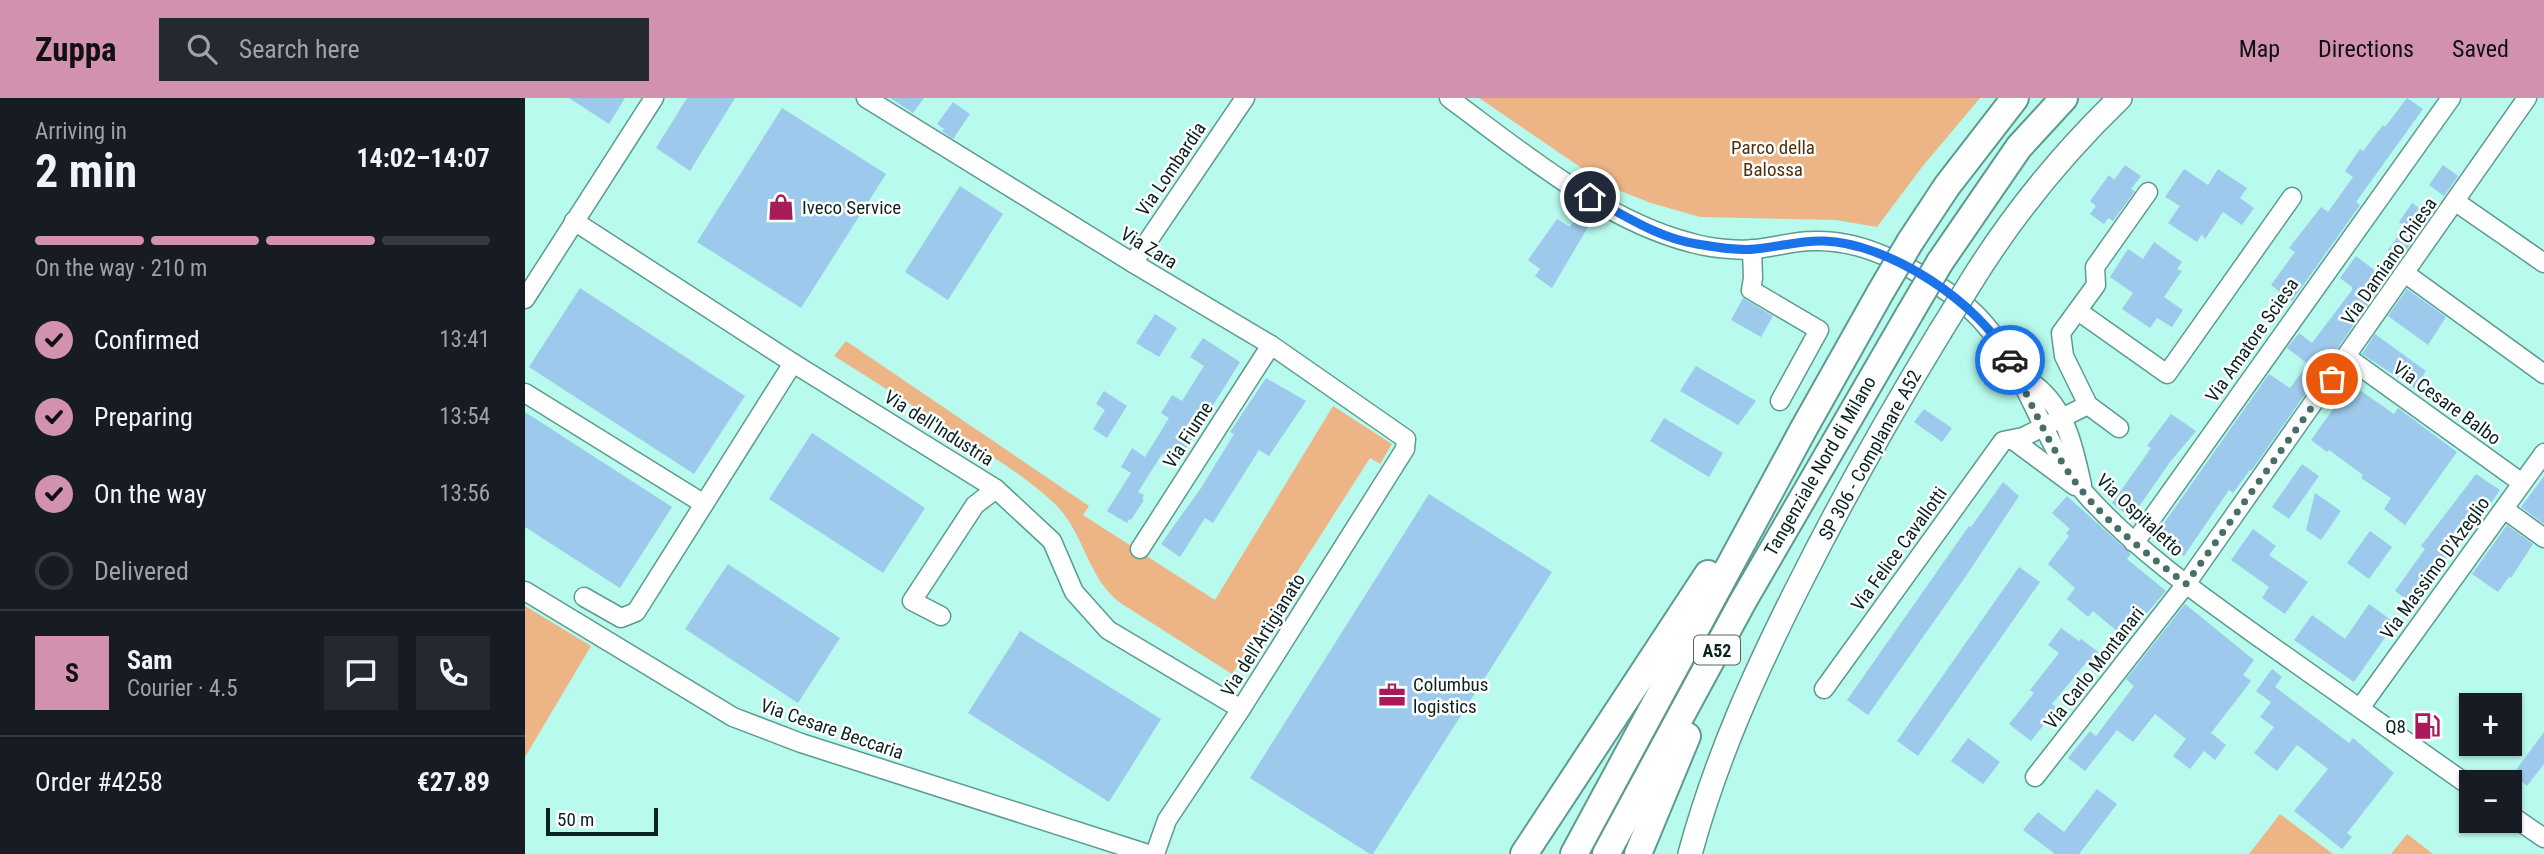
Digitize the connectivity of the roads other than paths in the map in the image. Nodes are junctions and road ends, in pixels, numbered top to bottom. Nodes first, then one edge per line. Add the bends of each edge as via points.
1 (654, 98) edge
2 (866, 98) edge
3 (1245, 98) edge
4 (1450, 98) edge
5 (2015, 98) edge
6 (2064, 98) edge
7 (2120, 98) edge
8 (2451, 98) edge
9 (2527, 98) edge
10 (2148, 192) dead end
11 (2292, 197) dead end
12 (2456, 202) junction
13 (574, 221) junction
14 (1752, 250) junction
15 (1133, 263) junction
16 (2544, 263) edge
17 (2406, 274) junction
18 (525, 299) edge
19 (2078, 311) junction
20 (1271, 345) junction
21 (2347, 357) junction
22 (793, 363) junction
23 (2544, 374) edge
24 (2022, 384) junction
25 (525, 393) edge
26 (1780, 401) dead end
27 (2088, 405) junction
28 (2063, 418) junction
29 (2043, 427) junction
30 (2119, 428) dead end
31 (1803, 430) junction
32 (1406, 439) joint
33 (2013, 440) junction
34 (2544, 453) edge
35 (2522, 483) junction
36 (996, 489) junction
37 (2083, 492) junction
38 (704, 504) junction
39 (2504, 509) junction
40 (2544, 538) edge
41 (2133, 542) junction
42 (1140, 549) dead end
43 (2186, 584) junction
44 (525, 591) edge
45 (584, 597) dead end
46 (1742, 603) junction
47 (941, 616) dead end
48 (1824, 690) dead end
49 (2360, 708) junction
50 (1241, 709) junction
51 (2035, 777) dead end
52 (2459, 778) edge
53 (2522, 823) edge
54 (2544, 838) edge
55 (1148, 854) edge
56 (1155, 854) edge
57 (1524, 854) edge
58 (1573, 854) edge
59 (1607, 854) edge
60 (1638, 854) edge
61 (1690, 854) edge

1 - 13 street
2 - 15 street, Via Zara
3 - 15 street, Via Lombardia
4 - 14 street, Via Ospitaletto via 1568,186 1655,232 1695,244
5 - 31 highway, Tangenziale Nord di Milano / A52, bridge via 1910,242
6 - 46 highway, Tangenziale Nord di Milano / A52, bridge via 2019,147 1940,262
7 - 61 main road, SP 306 - Complanare A52, bridge via 2056,162 1971,282 1834,517 1749,686
8 - 41 street, Via Amatore Sciesa
9 - 12 street, Via Damiano Chiesa
10 - 19 street via 2095,267 2096,285
11 - 19 street via 2167,373
12 - 16 street
12 - 17 street, Via Damiano Chiesa
13 - 18 street
13 - 22 street, Via dell'Industria
14 - 24 street, Via Ospitaletto via 1810,241 1844,243 1914,271 1975,313 1998,339
14 - 26 street via 1751,290 1819,330
15 - 20 street, Via Zara
17 - 21 street, Via Damiano Chiesa
17 - 23 street
19 - 27 street via 2061,334 2064,356
20 - 32 street, Via Zara
20 - 42 street, Via Fiume
21 - 35 street, Via Cesare Balbo
21 - 43 street, Via Damiano Chiesa
22 - 36 street, Via dell'Industria
22 - 38 street
24 - 28 street via 2035,384
24 - 29 street, Via Ospitaletto
25 - 38 street
27 - 28 street, Via Felice Cavallotti
27 - 30 street
28 - 29 street, Via Felice Cavallotti
28 - 37 street
29 - 33 street, Via Felice Cavallotti
29 - 37 street, Via Ospitaletto
31 - 57 highway
31 - 58 highway, Tangenziale Nord di Milano / A52
32 - 50 street, Via dell'Artigianato via 1405,449
33 - 37 street
33 - 48 street, Via Felice Cavallotti via 1999,445
34 - 35 street, Via Massimo D'Azeglio
35 - 39 street, Via Massimo D'Azeglio
36 - 47 street via 975,505 912,601
36 - 50 street, Via dell'Industria via 1052,541 1074,592 1108,630
37 - 41 street, Via Ospitaletto
38 - 45 street via 636,612 621,618
39 - 40 street
39 - 49 street, Via Massimo D'Azeglio
41 - 43 street, Via Ospitaletto
43 - 49 street, Via Ospitaletto
43 - 51 street, Via Carlo Montanari
44 - 55 street, Via Cesare Beccaria via 733,717
46 - 59 highway, Tangenziale Nord di Milano / A52
46 - 60 highway
49 - 52 street, Via Ospitaletto
50 - 56 street, Via dell'Artigianato via 1167,820
53 - 54 street

